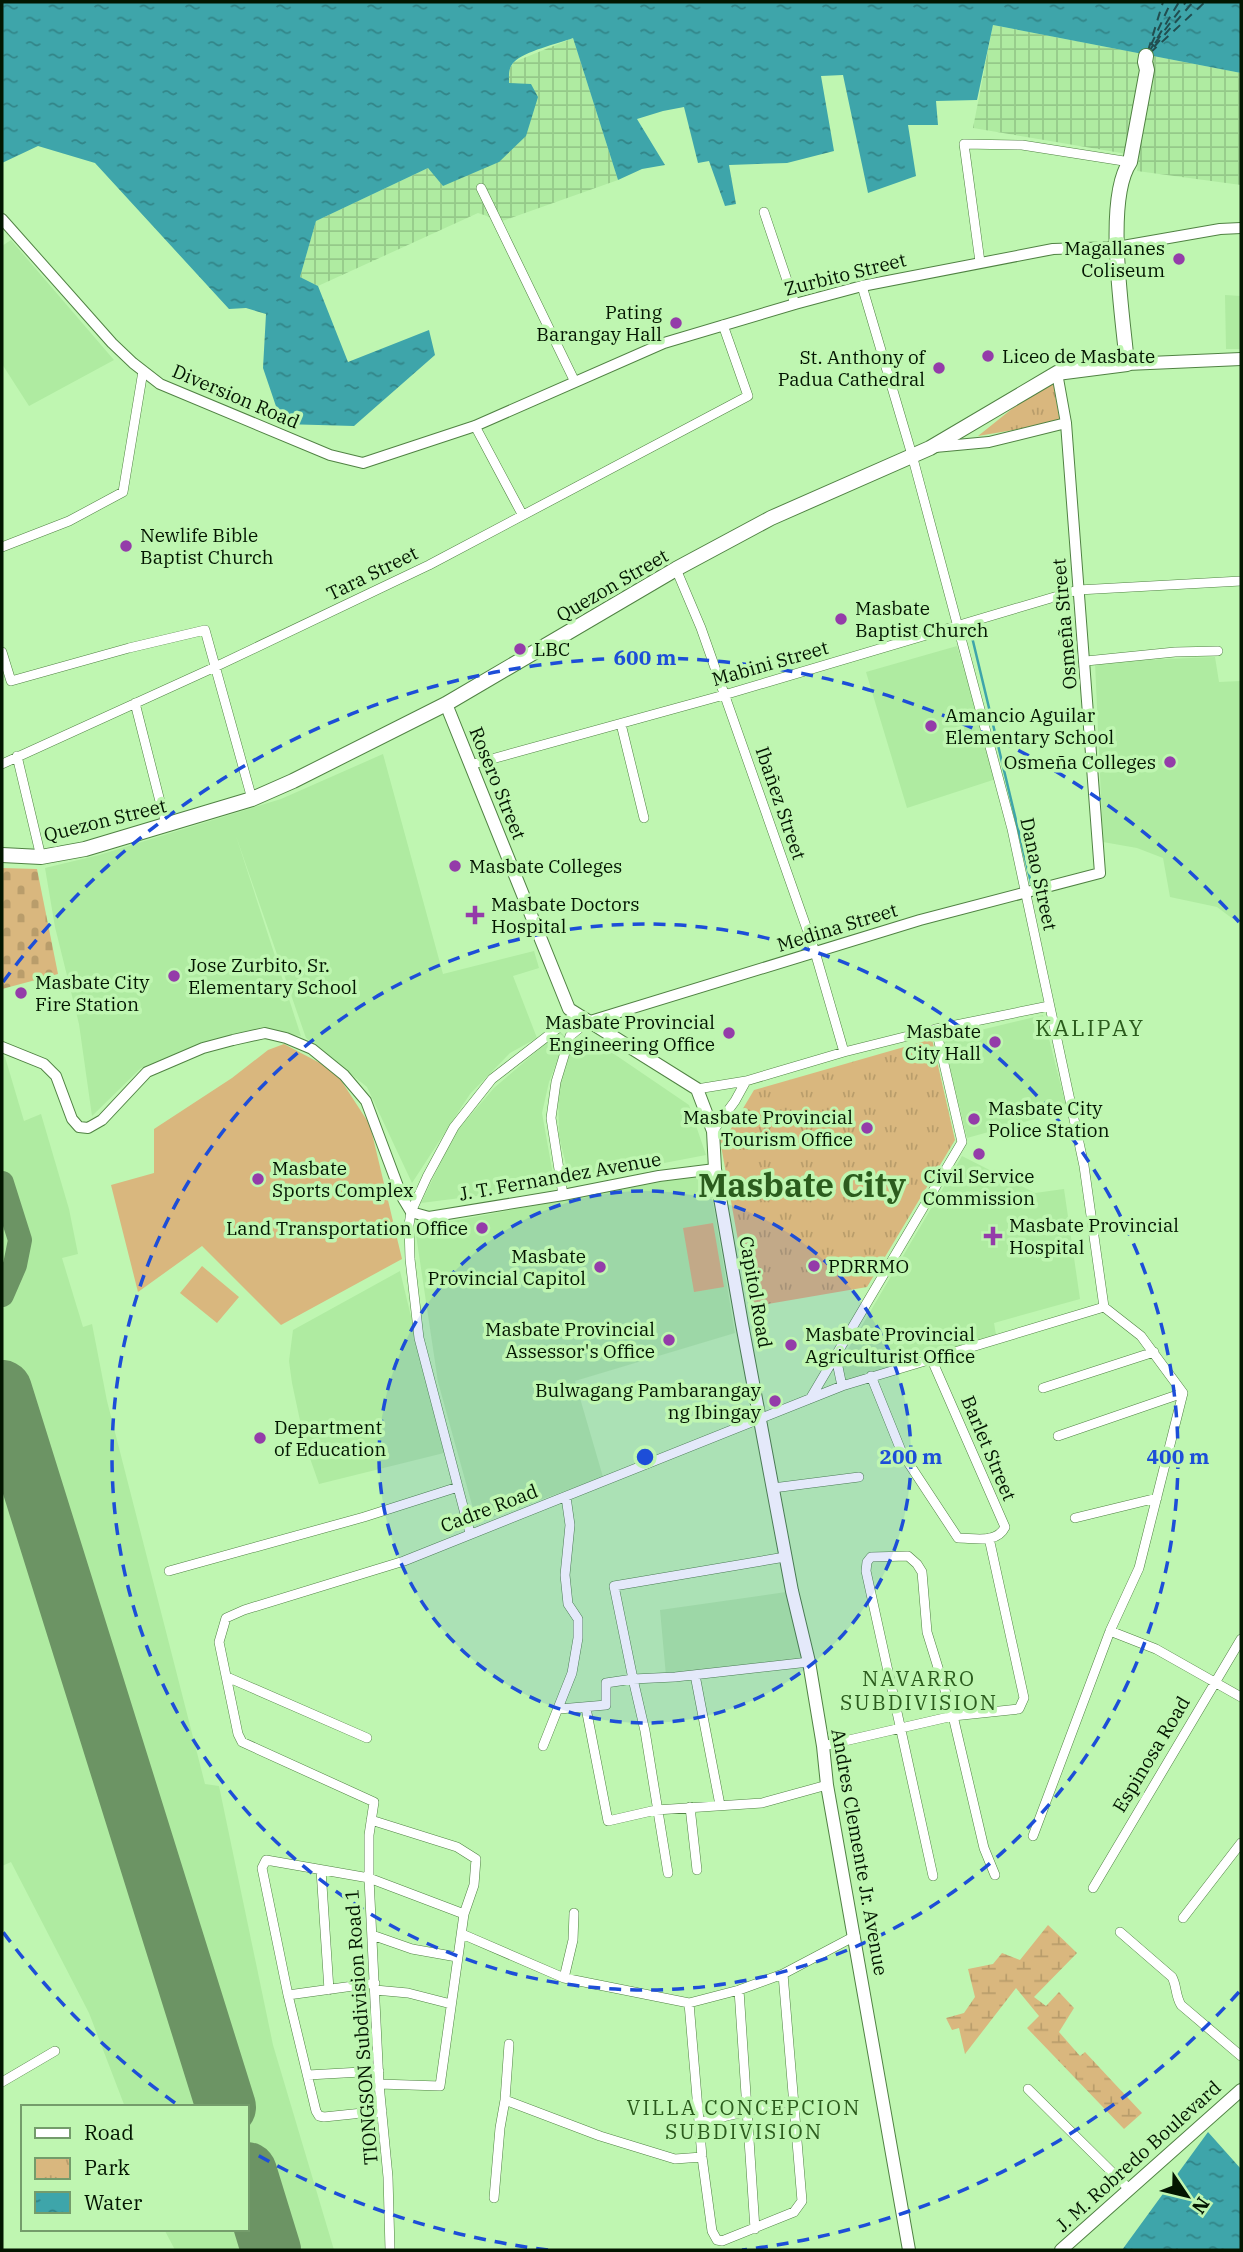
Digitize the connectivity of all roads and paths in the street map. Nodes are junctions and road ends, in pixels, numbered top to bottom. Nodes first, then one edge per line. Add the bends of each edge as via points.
1 (1143, 62) dead end
2 (1125, 164) junction
3 (481, 188) dead end
4 (764, 212) dead end
5 (2, 219) edge
6 (1241, 228) edge
7 (1117, 247) junction
8 (981, 262) junction
9 (862, 286) junction
10 (795, 304) junction
11 (723, 326) junction
12 (1241, 359) edge
13 (1126, 364) junction
14 (143, 371) junction
15 (1057, 373) junction
16 (575, 382) junction
17 (1066, 423) junction
18 (475, 426) junction
19 (930, 447) junction
20 (912, 455) junction
21 (522, 514) junction
22 (2, 547) edge
23 (676, 569) junction
24 (1241, 581) edge
25 (1079, 590) junction
26 (959, 626) junction
27 (1218, 651) dead end
28 (2, 652) edge
29 (1086, 661) junction
30 (215, 667) junction
31 (724, 695) junction
32 (135, 703) junction
33 (446, 704) junction
34 (621, 724) junction
35 (17, 756) junction
36 (2, 764) edge
37 (470, 765) junction
38 (252, 799) junction
39 (645, 818) dead end
40 (166, 825) junction
41 (2, 855) edge
42 (41, 857) junction
43 (1100, 873) joint
44 (1025, 893) junction
45 (815, 952) junction
46 (1049, 1006) junction
47 (576, 1014) junction
48 (587, 1022) junction
49 (561, 1024) junction
50 (936, 1029) junction
51 (570, 1036) junction
52 (2, 1047) edge
53 (844, 1052) junction
54 (746, 1081) junction
55 (697, 1090) junction
56 (713, 1131) junction
57 (715, 1169) junction
58 (563, 1195) junction
59 (411, 1212) junction
60 (1104, 1307) junction
61 (840, 1347) junction
62 (1154, 1352) junction
63 (932, 1358) junction
64 (871, 1376) junction
65 (842, 1386) junction
66 (1043, 1388) dead end
67 (1184, 1393) junction
68 (809, 1400) junction
69 (760, 1420) junction
70 (1058, 1436) dead end
71 (859, 1476) dead end
72 (458, 1487) junction
73 (773, 1488) junction
74 (566, 1497) junction
75 (1157, 1498) junction
76 (1075, 1518) dead end
77 (470, 1533) junction
78 (989, 1538) junction
79 (785, 1556) junction
80 (169, 1571) dead end
81 (1110, 1630) junction
82 (1241, 1639) edge
83 (809, 1662) junction
84 (695, 1675) junction
85 (227, 1677) junction
86 (633, 1679) junction
87 (1214, 1682) junction
88 (1241, 1697) edge
89 (586, 1707) junction
90 (559, 1709) junction
91 (953, 1716) junction
92 (902, 1728) junction
93 (367, 1738) dead end
94 (543, 1746) dead end
95 (823, 1746) junction
96 (827, 1785) junction
97 (720, 1805) junction
98 (690, 1807) junction
99 (656, 1810) junction
100 (371, 1820) junction
101 (1033, 1836) dead end
102 (1241, 1843) edge
103 (321, 1870) junction
104 (696, 1870) dead end
105 (668, 1873) dead end
106 (995, 1875) dead end
107 (933, 1876) dead end
108 (369, 1878) junction
109 (1093, 1888) dead end
110 (574, 1913) dead end
111 (464, 1914) junction
112 (1183, 1918) dead end
113 (1120, 1932) dead end
114 (462, 1934) junction
115 (372, 1935) junction
116 (855, 1936) junction
117 (457, 1957) junction
118 (783, 1974) junction
119 (564, 1978) junction
120 (375, 1987) junction
121 (329, 1990) junction
122 (739, 1990) junction
123 (288, 1995) junction
124 (689, 2003) junction
125 (451, 2004) junction
126 (509, 2044) dead end
127 (55, 2051) dead end
128 (1241, 2056) edge
129 (379, 2071) junction
130 (308, 2075) junction
131 (2, 2082) edge
132 (379, 2084) junction
133 (1028, 2089) dead end
134 (1241, 2090) edge
135 (505, 2100) junction
136 (792, 2101) junction
137 (382, 2111) junction
138 (748, 2111) junction
139 (701, 2122) junction
140 (702, 2157) junction
141 (1129, 2189) junction
142 (494, 2198) dead end
143 (755, 2229) junction
144 (390, 2250) edge
145 (909, 2250) edge
146 (1060, 2250) edge

1 - 2 main road
2 - 7 main road
2 - 8 street via 1022,145 964,144
3 - 16 street
4 - 10 street
5 - 14 street, Diversion Road via 111,342
6 - 7 street, Zurbito Street
7 - 8 street, Zurbito Street via 1053,249
7 - 13 main road
8 - 9 street, Zurbito Street
9 - 10 street, Zurbito Street
9 - 20 street, Danao Street
10 - 11 street, Zurbito Street
11 - 16 street, Zurbito Street via 664,343
11 - 21 street, Tara Street via 748,396
12 - 13 main road, Quezon Street
13 - 15 main road, Quezon Street
14 - 18 street, Diversion Road via 160,384 357,463
14 - 22 street via 123,492 69,521
15 - 17 street, Osmeña Street
15 - 19 main road, Quezon Street
16 - 18 street, Zurbito Street
17 - 19 street via 989,442
17 - 25 street, Osmeña Street
18 - 21 street
19 - 20 main road, Quezon Street
20 - 23 main road, Quezon Street via 771,518
20 - 26 street, Danao Street
21 - 30 street, Tara Street via 429,565
23 - 31 street, Ibañez Street
23 - 33 main road, Quezon Street
24 - 25 street, Mabini Street
25 - 26 street, Mabini Street
25 - 29 street, Osmeña Street
26 - 31 street, Mabini Street
26 - 44 street, Danao Street
27 - 29 street
28 - 30 street via 11,681 205,630
29 - 43 street, Osmeña Street
30 - 32 street, Tara Street
30 - 38 street
31 - 34 street, Mabini Street
31 - 45 street, Ibañez Street
32 - 35 street, Tara Street
32 - 40 street
33 - 37 main road, Rosero Street
33 - 38 main road, Quezon Street
34 - 37 street, Mabini Street
34 - 39 street
35 - 36 street, Tara Street
35 - 42 street
37 - 47 main road, Rosero Street via 562,995
38 - 40 main road, Quezon Street
40 - 42 main road, Quezon Street
41 - 42 main road, Quezon Street
43 - 44 street, Medina Street
44 - 45 street, Medina Street
44 - 46 street, Danao Street
45 - 48 street, Medina Street
45 - 53 street, Ibañez Street
46 - 50 street
46 - 60 street, Danao Street via 1084,1166
47 - 48 main road, Rosero Street
47 - 49 street
48 - 51 street
48 - 55 main road, Rosero Street
49 - 51 street
49 - 59 street via 492,1079 454,1127
50 - 53 street
50 - 61 street via 962,1142
51 - 58 street via 551,1118
52 - 59 street via 44,1063 56,1076 72,1119 79,1127 88,1128 102,1120 147,1072 233,1040 265,1033 286,1038 312,1049 366,1101
53 - 54 street
54 - 55 street
54 - 56 street
55 - 56 main road, Capitol Road
56 - 57 main road, Capitol Road
57 - 58 street, J. T. Fernandez Avenue
57 - 69 main road, Capitol Road
58 - 59 street, J. T. Fernandez Avenue via 429,1217
59 - 72 street via 410,1259 419,1338
60 - 62 street
60 - 63 street, Cadre Road
61 - 65 street
61 - 68 street
62 - 66 street
62 - 67 street
63 - 64 street, Cadre Road
63 - 78 street, Barlet Street via 1005,1527 1001,1534
64 - 65 street, Cadre Road
64 - 78 street via 902,1453 958,1538
65 - 68 street, Cadre Road
67 - 70 street
67 - 75 street
68 - 69 street, Cadre Road
69 - 73 main road, Andres Clemente Jr. Avenue
69 - 74 street, Cadre Road
71 - 73 street
72 - 77 street
72 - 80 street
73 - 79 main road, Andres Clemente Jr. Avenue
74 - 77 street, Cadre Road
74 - 90 street via 570,1525 566,1584 568,1604 578,1619 578,1638
75 - 76 street
75 - 81 street via 1139,1567
77 - 85 street, Cadre Road via 404,1561 226,1618 219,1642
78 - 91 street via 1024,1698 1019,1709
79 - 83 main road, Andres Clemente Jr. Avenue
79 - 86 street via 614,1586
81 - 87 street via 1156,1649
81 - 101 street
82 - 87 street, Espinosa Road
83 - 84 street
83 - 95 main road, Andres Clemente Jr. Avenue
84 - 86 street
84 - 97 street
85 - 93 street
85 - 100 street, TIONGSON Subdivision Road 1 via 242,1742 373,1802
86 - 89 street via 606,1683 606,1705
86 - 99 street
87 - 88 street
87 - 109 street, Espinosa Road
89 - 90 street
89 - 99 street via 608,1821
90 - 94 street
91 - 92 street
91 - 92 street via 928,1632 922,1572 908,1556 871,1557 866,1571
91 - 106 street via 984,1848
92 - 95 street
92 - 107 street
95 - 96 main road, Andres Clemente Jr. Avenue
96 - 97 street via 762,1802
96 - 116 main road, Andres Clemente Jr. Avenue
97 - 98 street
98 - 99 street
98 - 104 street
99 - 105 street
100 - 108 street, TIONGSON Subdivision Road 1
100 - 111 street via 457,1847 476,1859 474,1885
102 - 112 street
103 - 108 street
103 - 121 street
103 - 123 street via 263,1863
108 - 111 street
108 - 115 street, TIONGSON Subdivision Road 1
110 - 119 street
111 - 114 street
113 - 128 street via 1172,1977 1181,2004
114 - 117 street
114 - 119 street
115 - 117 street via 412,1949
115 - 120 street, TIONGSON Subdivision Road 1
116 - 118 street
116 - 145 main road, Andres Clemente Jr. Avenue
117 - 125 street
118 - 122 street
118 - 136 street
119 - 124 street
120 - 121 street
120 - 125 street
120 - 129 street, TIONGSON Subdivision Road 1
121 - 123 street
122 - 124 street
122 - 138 street
123 - 130 street
124 - 139 street
125 - 132 street via 440,2086
126 - 135 street
127 - 131 street
129 - 130 street
129 - 132 street, TIONGSON Subdivision Road 1
130 - 137 street via 319,2116
132 - 137 street, TIONGSON Subdivision Road 1
133 - 141 street
134 - 141 main road, J. M. Robredo Boulevard
135 - 140 street via 675,2159
135 - 142 street
136 - 138 street
136 - 143 street via 802,2201 794,2212
137 - 144 street, TIONGSON Subdivision Road 1
138 - 139 street
138 - 143 street
139 - 140 street
140 - 143 street via 717,2240
141 - 146 main road, J. M. Robredo Boulevard

